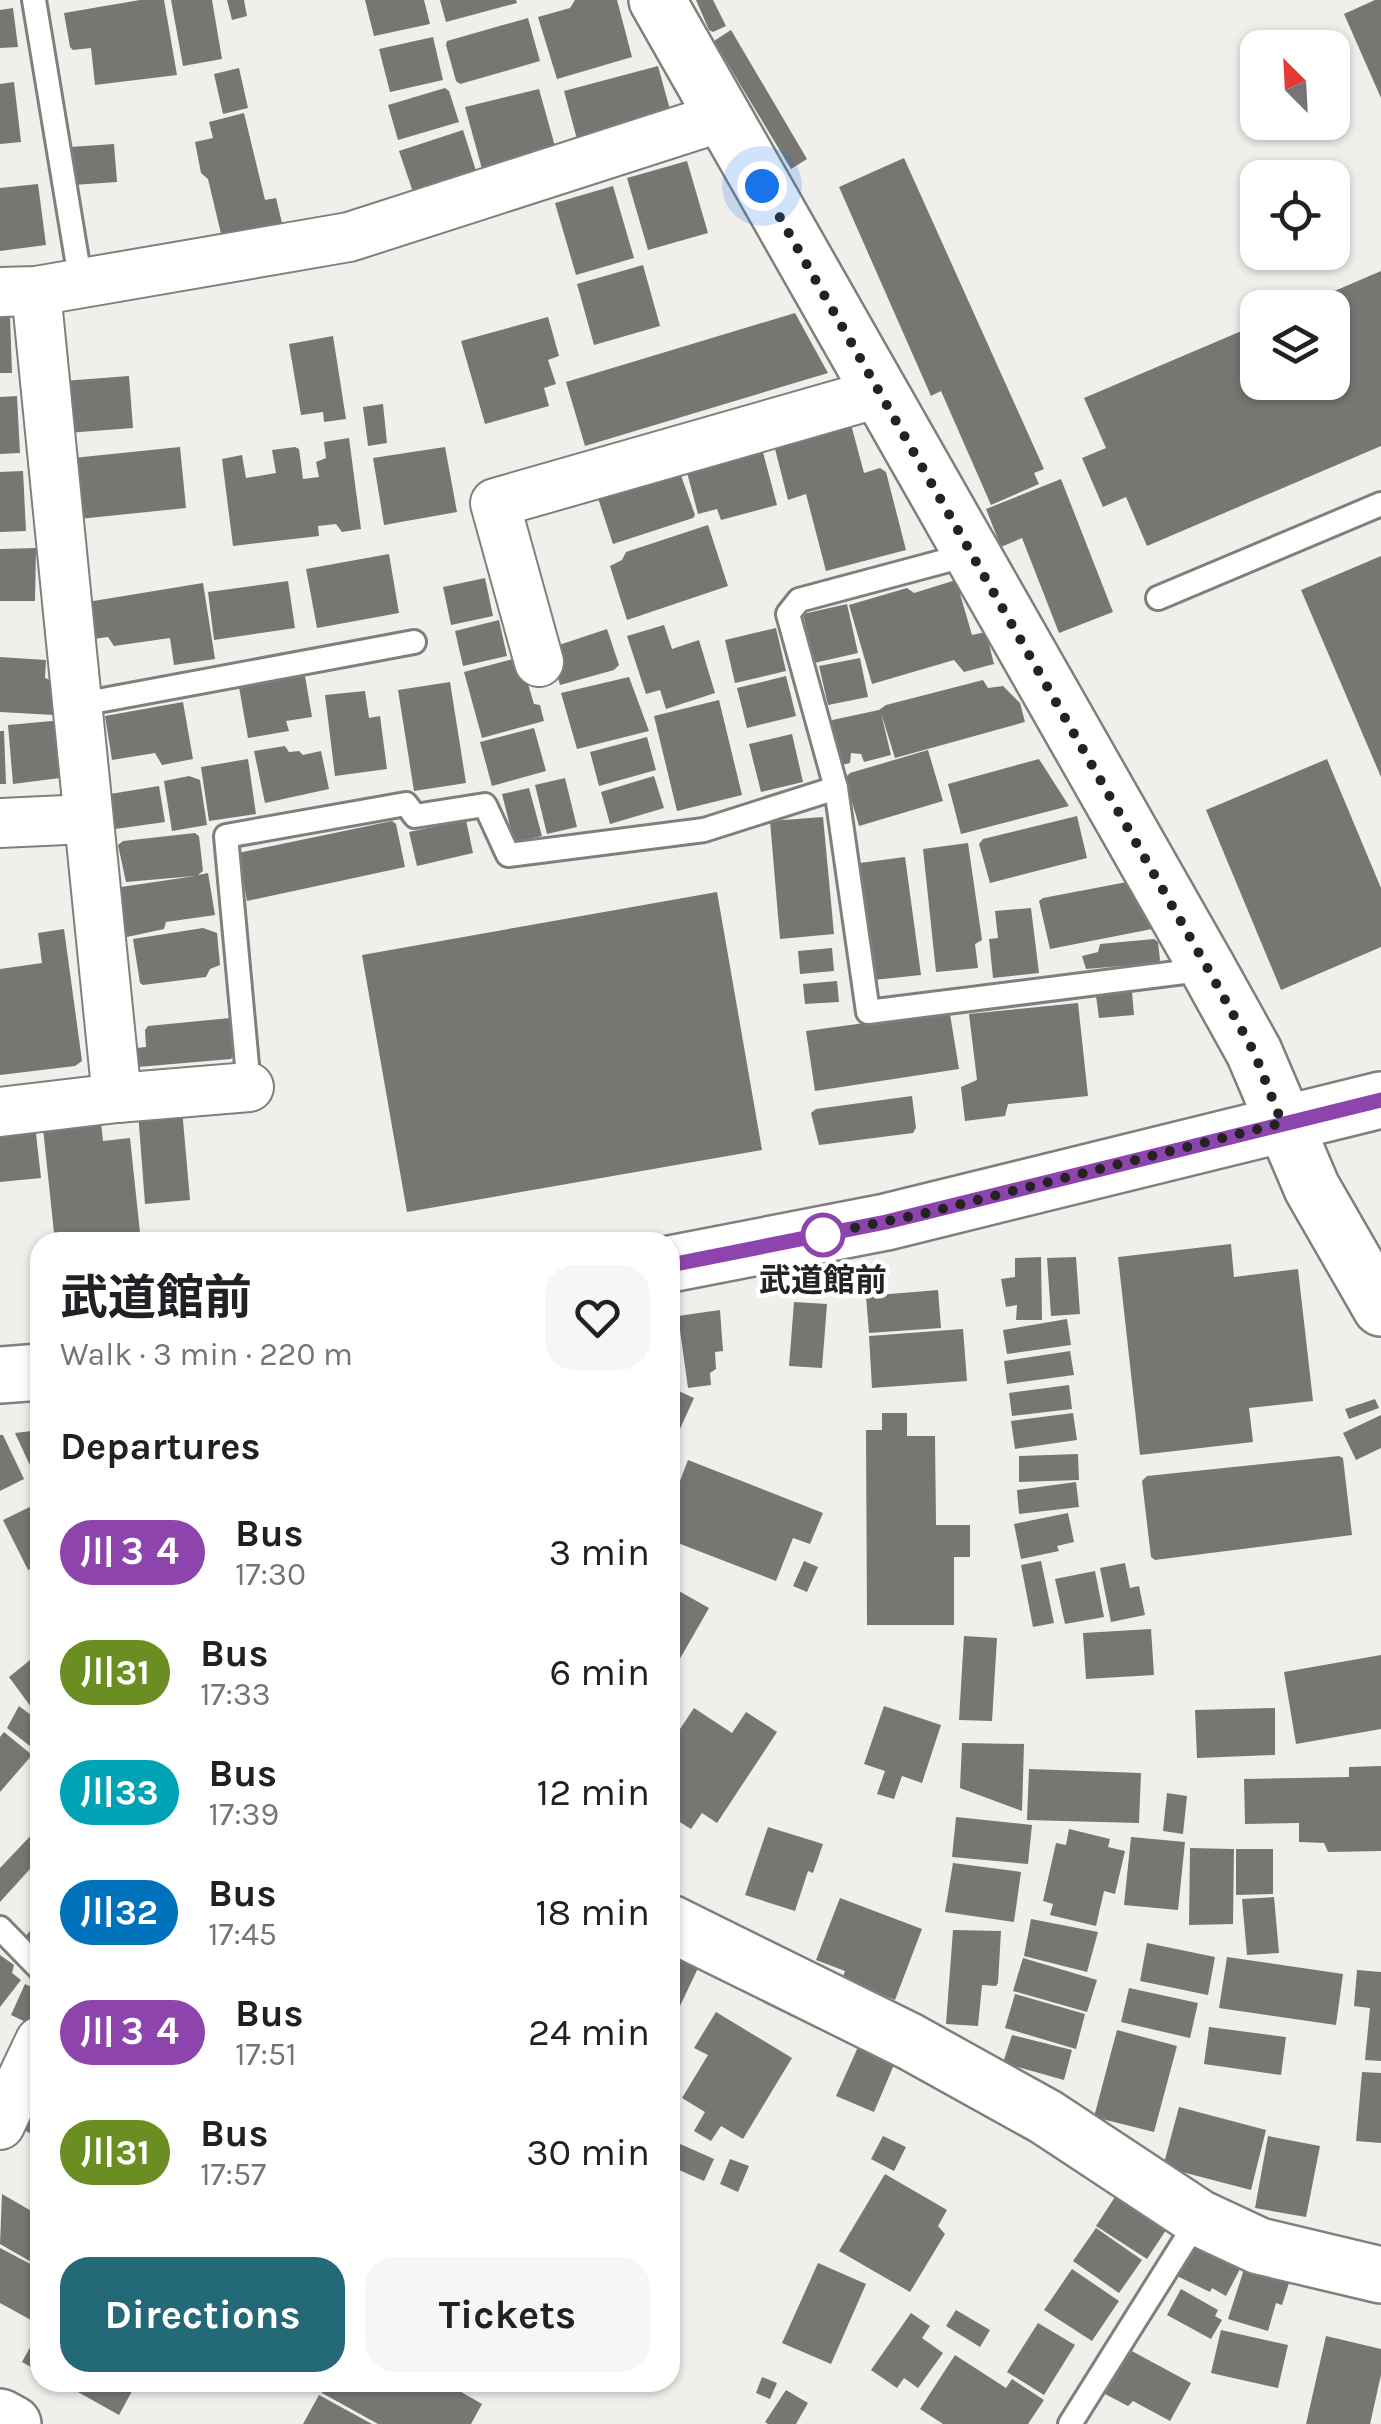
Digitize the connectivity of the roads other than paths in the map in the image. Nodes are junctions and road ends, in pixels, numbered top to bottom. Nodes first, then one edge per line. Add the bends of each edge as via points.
1 (34, 0) edge
2 (657, 0) edge
3 (722, 117) junction
4 (39, 289) edge
5 (879, 392) junction
6 (1381, 504) edge
7 (971, 554) junction
8 (1158, 598) dead end
9 (414, 642) dead end
10 (539, 662) dead end
11 (76, 706) junction
12 (836, 788) junction
13 (86, 819) junction
14 (0, 823) edge
15 (1208, 969) junction
16 (249, 1087) joint
17 (117, 1098) junction
18 (1381, 1100) edge
19 (0, 1112) edge
20 (1282, 1123) junction
21 (680, 1262) edge
22 (1381, 1308) edge
23 (30, 1373) edge
24 (0, 1375) edge
25 (0, 1928) edge
26 (680, 1928) edge
27 (30, 1959) edge
28 (22, 2057) edge
29 (0, 2125) edge
30 (1199, 2218) junction
31 (1381, 2275) edge
32 (0, 2417) edge
33 (14, 2424) edge
34 (1070, 2424) edge

1 - 4 lane
2 - 3 main road
3 - 4 street via 349,238
3 - 5 main road
4 - 11 street
5 - 7 main road
5 - 10 street via 494,502
6 - 8 lane
7 - 12 lane via 798,600 788,614
7 - 15 main road
9 - 11 lane
11 - 13 street
12 - 15 lane via 868,1012
12 - 16 lane via 704,830 508,854 484,805 415,816 406,804 226,836
13 - 14 street
13 - 17 street
15 - 20 main road via 1254,1052
16 - 17 street
17 - 19 street
18 - 20 main road
20 - 21 main road via 886,1222
20 - 22 main road
23 - 24 main road
25 - 27 lane
26 - 30 main road via 909,2040 1046,2117
28 - 29 street
30 - 31 main road via 1258,2246
30 - 34 lane
32 - 33 main road

